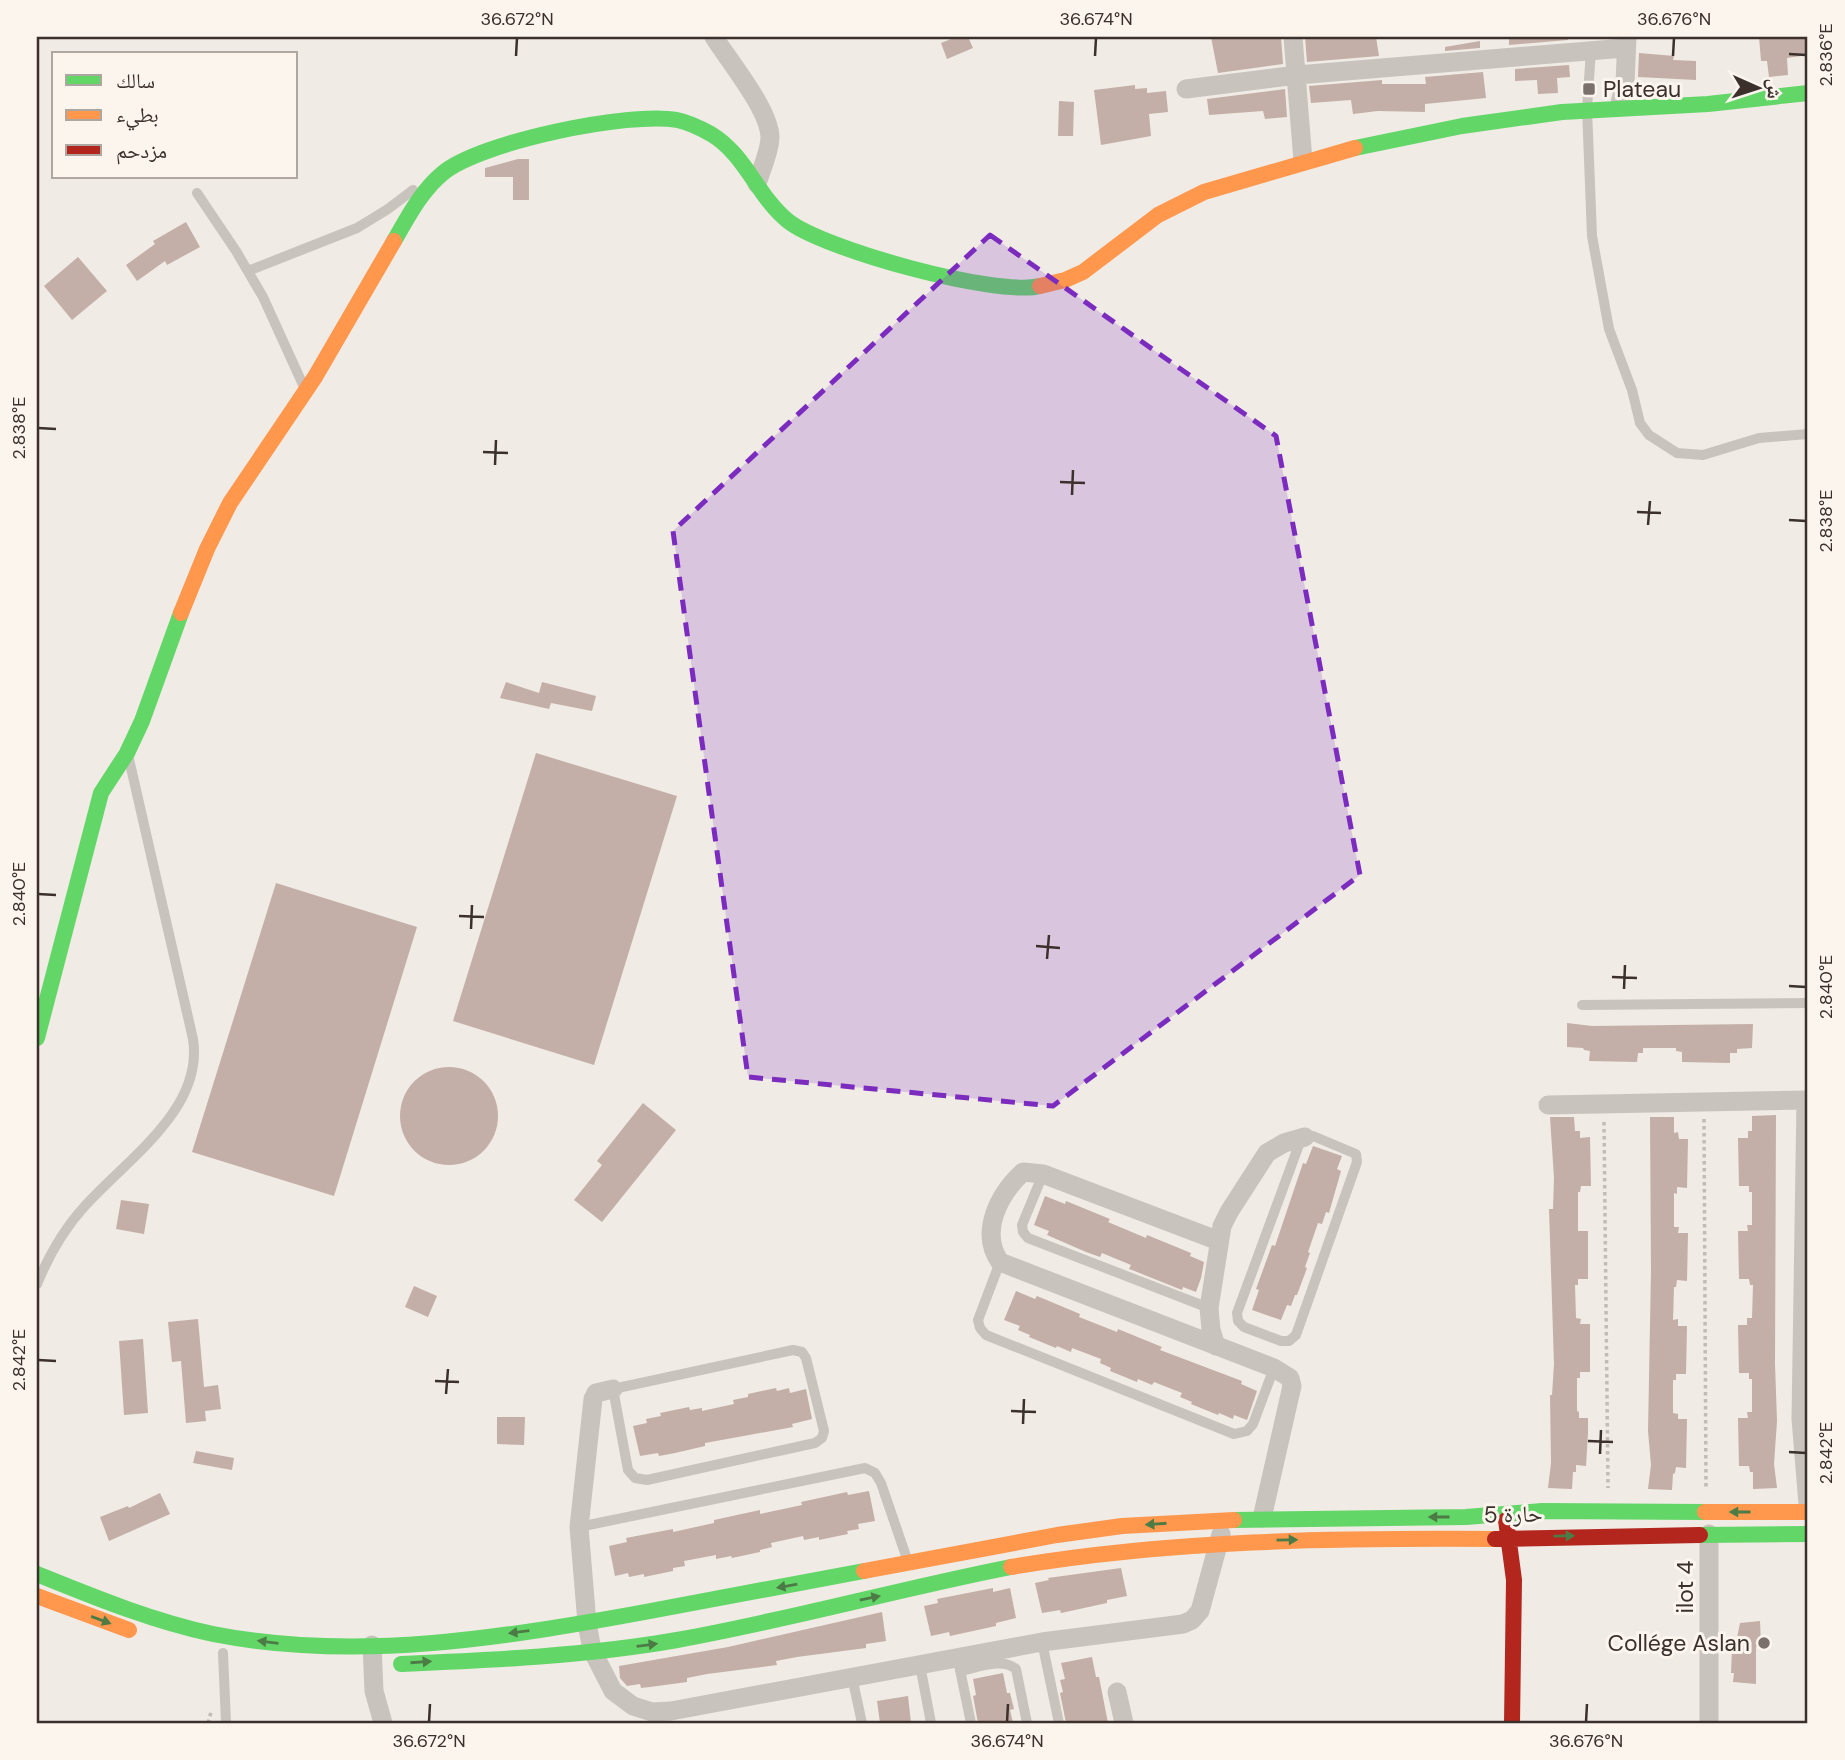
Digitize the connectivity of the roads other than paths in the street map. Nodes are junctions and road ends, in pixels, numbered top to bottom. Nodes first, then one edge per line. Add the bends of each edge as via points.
1 (714, 37) edge
2 (1293, 37) edge
3 (1626, 42) edge
4 (1591, 50) junction
5 (1297, 75) junction
6 (1186, 89) dead end
7 (1808, 93) edge
8 (1619, 107) junction
9 (1587, 109) junction
10 (1303, 161) junction
11 (431, 184) junction
12 (757, 184) junction
13 (197, 193) dead end
14 (248, 271) junction
15 (305, 391) junction
16 (1808, 434) edge
17 (127, 753) junction
18 (1808, 1003) edge
19 (1583, 1005) dead end
20 (37, 1038) edge
21 (1807, 1100) edge
22 (1548, 1105) dead end
23 (1305, 1137) junction
24 (1042, 1174) junction
25 (1219, 1241) junction
26 (1000, 1262) junction
27 (37, 1284) edge
28 (1209, 1308) junction
29 (1216, 1346) junction
30 (1274, 1368) junction
31 (612, 1389) junction
32 (1808, 1503) edge
33 (1532, 1511) junction
34 (1808, 1512) edge
35 (1507, 1514) junction
36 (1262, 1518) junction
37 (1224, 1519) junction
38 (579, 1527) junction
39 (1709, 1534) junction
40 (1808, 1534) edge
41 (1506, 1539) junction
42 (1530, 1539) junction
43 (1219, 1543) junction
44 (909, 1564) junction
45 (37, 1574) edge
46 (1514, 1579) junction
47 (37, 1596) edge
48 (587, 1623) junction
49 (141, 1634) dead end
50 (235, 1637) junction
51 (1042, 1642) junction
52 (298, 1645) junction
53 (202, 1649) dead end
54 (592, 1650) junction
55 (228, 1654) junction
56 (369, 1658) junction
57 (298, 1662) dead end
58 (920, 1665) junction
59 (959, 1665) junction
60 (852, 1677) junction
61 (1117, 1692) dead end
62 (226, 1723) edge
63 (383, 1723) edge
64 (862, 1723) edge
65 (931, 1723) edge
66 (971, 1723) edge
67 (1027, 1723) edge
68 (1059, 1723) edge
69 (1124, 1723) edge
70 (1512, 1723) edge
71 (1709, 1723) edge

1 - 12 street via 768,126 770,139
2 - 5 street
3 - 4 street
3 - 8 street
4 - 5 street
4 - 9 lane
5 - 6 street
5 - 10 street
7 - 8 street via 1708,104
8 - 9 street
9 - 10 street via 1462,126
9 - 16 lane via 1592,236 1609,330 1640,423 1649,435 1677,453 1703,456 1759,438
10 - 12 street via 1180,202 1083,272 1028,289 989,286 916,269 818,239 789,222
11 - 12 street via 458,162 489,149 558,131 660,118 711,134 738,157
11 - 14 lane via 416,187 356,228
11 - 15 street
13 - 14 lane
14 - 15 lane
15 - 17 street via 230,503 207,549
17 - 20 street via 101,793 54,952
17 - 27 lane via 193,1039 194,1063 177,1109 63,1232
18 - 19 lane
21 - 22 street
21 - 32 street via 1801,1419
23 - 23 lane via 1237,1313 1244,1327 1281,1341 1296,1335 1357,1162 1349,1149
23 - 25 street via 1267,1153 1229,1212
24 - 25 street
24 - 26 street via 1023,1172 1009,1185 995,1211 991,1236
24 - 28 lane via 1022,1225 1028,1238
25 - 28 street
26 - 29 street
26 - 30 lane via 978,1320 986,1335 1234,1434 1253,1424
28 - 29 street
29 - 30 street
30 - 36 street via 1290,1378 1292,1386
31 - 31 lane via 628,1471 635,1478 646,1480 815,1443 824,1431 806,1358 793,1350
31 - 38 street via 596,1393 593,1399
34 -> 33 street, حارة 5
33 - 35 street, حارة 5
33 - 42 street
35 -> 36 street, حارة 5
35 - 41 street
36 - 37 street, حارة 5
37 - 43 street
37 -> 44 street, حارة 5 via 1056,1535
38 - 44 lane via 865,1468 881,1483
38 - 48 street
39 - 40 street, حارة 5
42 -> 39 street, حارة 5
39 - 71 street, ilot 4
41 - 42 street, حارة 5
43 -> 41 street, حارة 5
41 - 46 street
42 - 46 street
43 - 51 street via 1200,1611 1192,1619
54 -> 43 street, حارة 5 via 680,1640 1009,1567
44 -> 48 street, حارة 5
45 - 50 street via 145,1615
46 - 70 street
47 -> 49 street
48 - 54 street
48 -> 56 street, حارة 5 via 407,1645
52 -> 50 street
50 - 55 street
51 - 59 street
51 - 68 lane
52 - 56 street
52 - 57 street
53 - 55 street
56 -> 54 street, حارة 5
54 - 60 street via 613,1691 633,1706 652,1712
55 - 62 lane
56 - 63 street
58 - 59 street
58 - 60 street
58 - 65 lane
59 - 66 lane
59 - 67 lane via 1003,1663 1016,1669
60 - 64 lane
61 - 69 street

